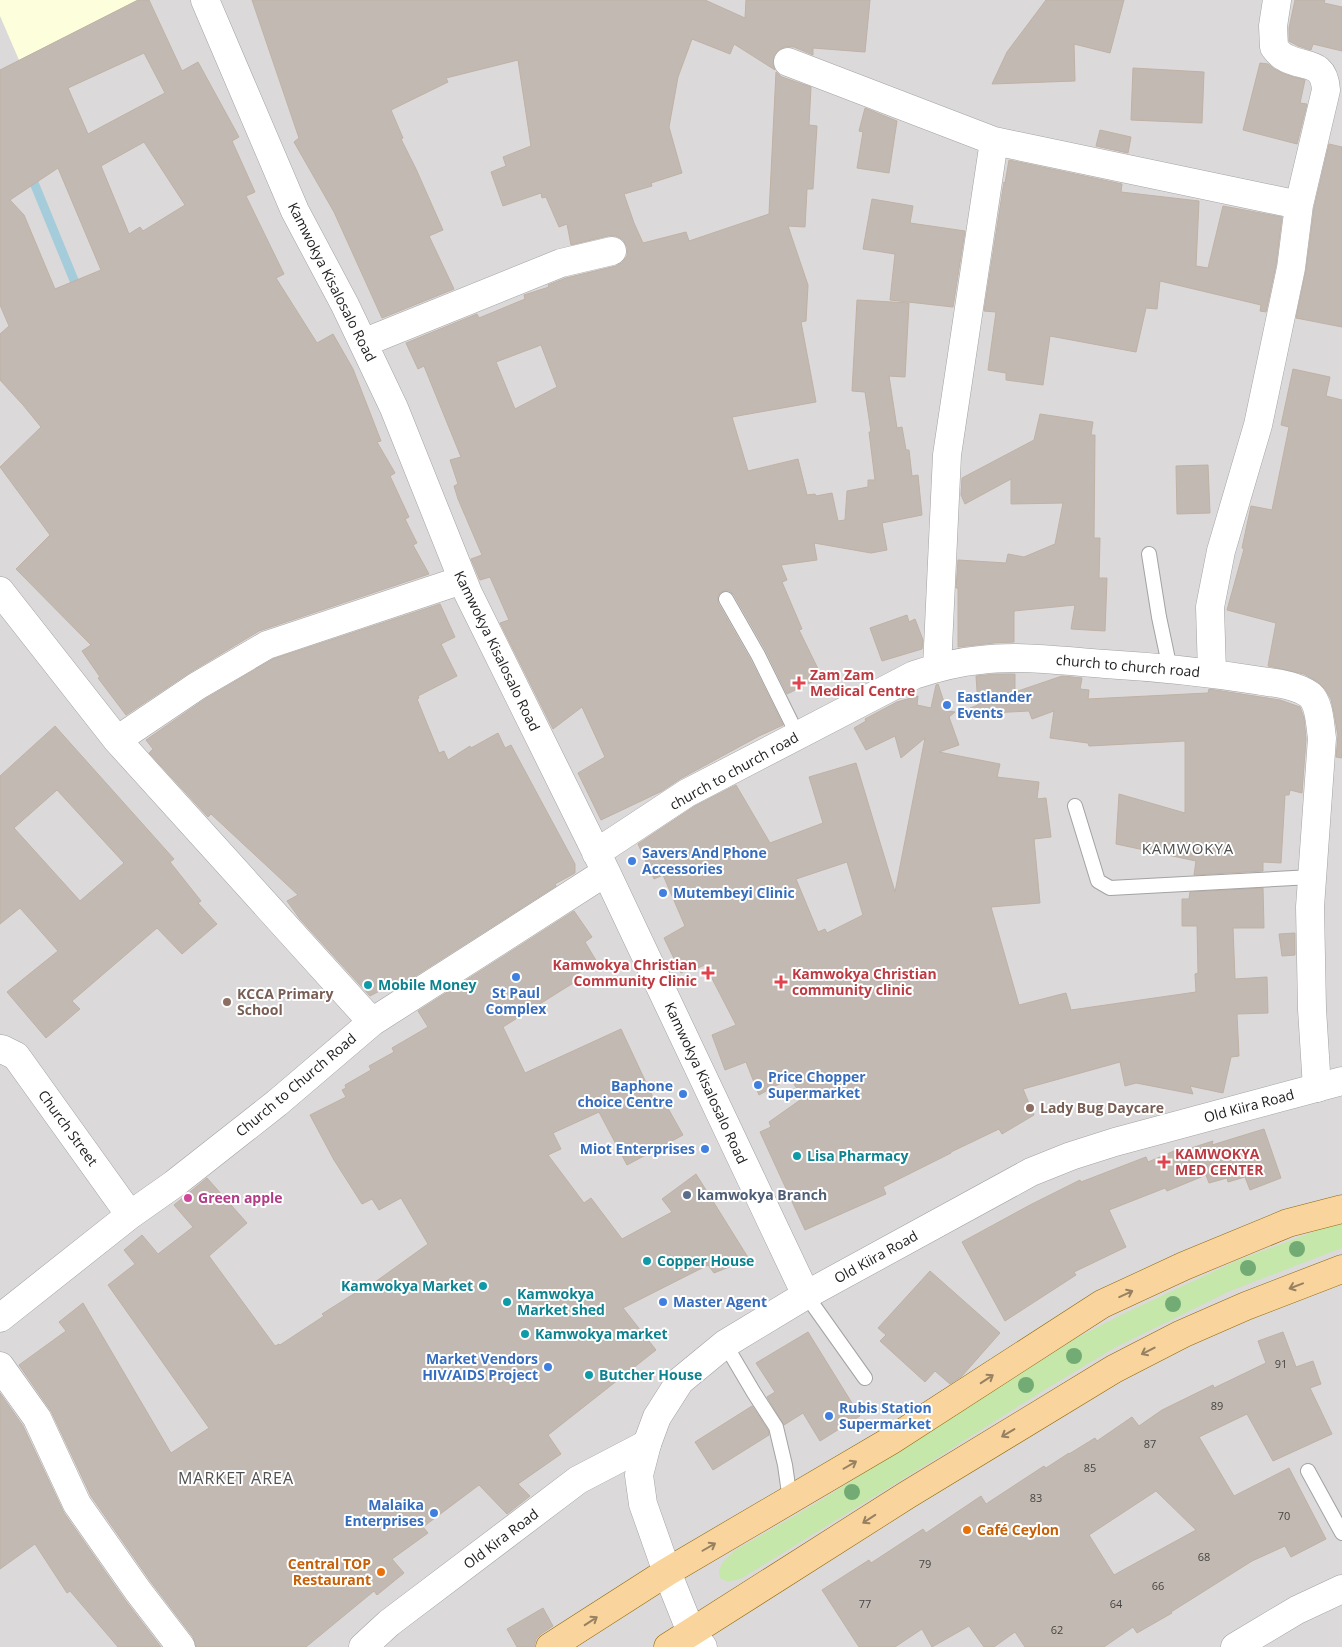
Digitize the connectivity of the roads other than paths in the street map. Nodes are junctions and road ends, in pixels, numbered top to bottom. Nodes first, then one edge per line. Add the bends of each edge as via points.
1 (205, 0) edge
2 (1277, 0) edge
3 (788, 62) dead end
4 (994, 141) junction
5 (1299, 205) junction
6 (612, 251) dead end
7 (363, 343) junction
8 (1149, 554) dead end
9 (462, 580) junction
10 (0, 591) edge
11 (726, 599) dead end
12 (937, 668) junction
13 (1170, 668) junction
14 (1212, 673) junction
15 (798, 736) junction
16 (117, 740) junction
17 (1075, 806) dead end
18 (601, 863) junction
19 (1312, 877) junction
20 (372, 1022) junction
21 (0, 1050) edge
22 (1329, 1085) edge
23 (1342, 1209) edge
24 (130, 1215) junction
25 (1342, 1269) edge
26 (806, 1295) junction
27 (0, 1318) edge
28 (725, 1344) junction
29 (0, 1366) edge
30 (865, 1378) dead end
31 (647, 1444) junction
32 (1308, 1471) dead end
33 (790, 1500) junction
34 (1342, 1533) edge
35 (667, 1572) junction
36 (1342, 1589) edge
37 (697, 1639) edge
38 (181, 1647) edge
39 (363, 1647) edge
40 (550, 1647) edge
41 (668, 1647) edge
42 (1235, 1647) edge

1 - 7 street, Kamwokya Kisalosalo Road via 295,211
2 - 5 street via 1274,47 1285,58 1316,68 1322,73 1326,90
3 - 4 street
4 - 5 street
4 - 12 street via 947,455
5 - 14 street via 1291,268 1258,425 1221,551 1210,608
6 - 7 street via 561,263
7 - 9 street, Kamwokya Kisalosalo Road via 394,408
8 - 13 lane
9 - 16 street via 267,645 197,686
9 - 18 street, Kamwokya Kisalosalo Road
10 - 16 street
11 - 15 lane
12 - 13 street, church to church road via 980,660 1023,658
12 - 15 street, church to church road via 914,675
13 - 14 street, church to church road
14 - 19 street, church to church road via 1280,684 1312,698 1318,711 1322,738
15 - 18 street, church to church road via 687,794
16 - 20 street
17 - 19 lane via 1098,881 1110,888
18 - 20 street, Church to Church Road
18 - 26 street, Kamwokya Kisalosalo Road
19 - 22 street, church to church road via 1312,1009
20 - 24 street, Church to Church Road via 255,1120
21 - 24 street, Church Street via 16,1056
22 - 26 street, Old Kiira Road via 1063,1159 1031,1172
33 -> 23 main road via 890,1441 1102,1304 1288,1223
24 - 27 street, Church to Church Road
25 -> 37 main road via 1182,1334 1114,1369 907,1494
26 - 28 street, Old Kiira Road
26 - 30 lane
28 - 31 street, Old Kiira Road via 680,1381 658,1417
28 - 33 lane via 776,1427
29 - 38 street via 37,1418 77,1504
31 - 35 street, Old Kiira Road via 639,1475 643,1504
31 - 39 street, Old Kira Road via 578,1480
32 - 34 lane
35 -> 33 main road
35 - 37 street, Old Kiira Road
40 -> 35 main road
36 - 42 street via 1297,1610
37 - 41 main road

